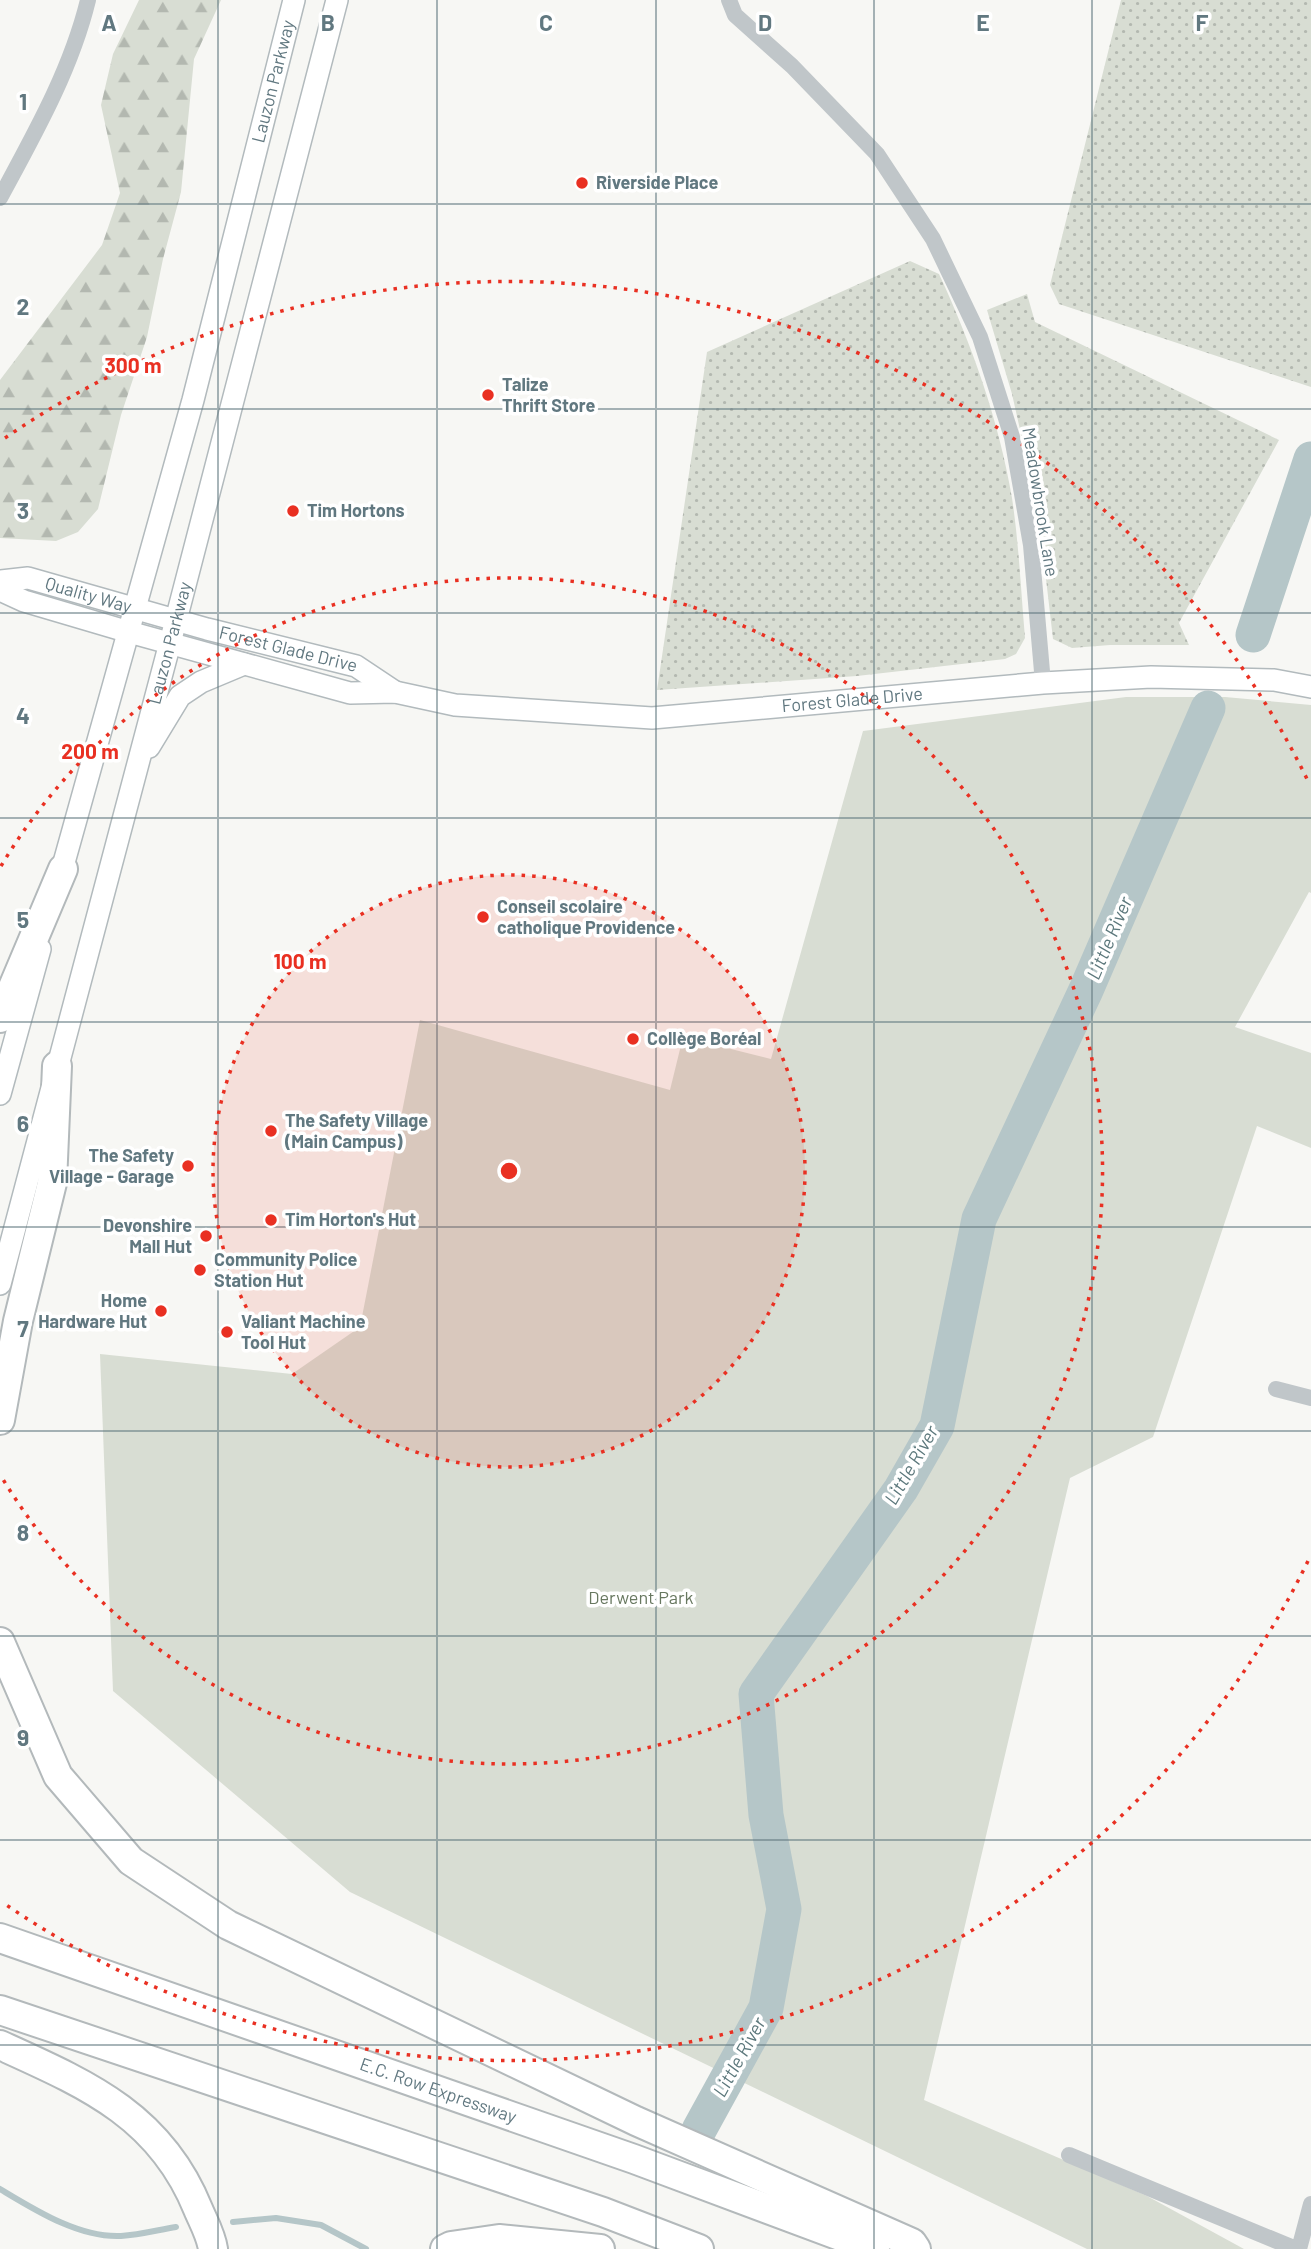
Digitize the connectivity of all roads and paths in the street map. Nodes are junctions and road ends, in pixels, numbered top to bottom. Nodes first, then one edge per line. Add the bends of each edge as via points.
1 (88, 0) edge
2 (294, 0) edge
3 (337, 0) edge
4 (729, 0) edge
5 (0, 198) edge
6 (0, 581) edge
7 (0, 590) edge
8 (136, 608) junction
9 (176, 620) junction
10 (129, 632) junction
11 (170, 643) junction
12 (244, 664) junction
13 (1043, 683) junction
14 (1311, 687) edge
15 (395, 692) junction
16 (136, 770) junction
17 (63, 869) junction
18 (0, 1018) edge
19 (57, 1066) junction
20 (0, 1094) edge
21 (0, 1284) edge
22 (1276, 1389) dead end
23 (1311, 1398) edge
24 (0, 1420) edge
25 (0, 1642) edge
26 (0, 1938) edge
27 (0, 2010) edge
28 (0, 2045) edge
29 (1069, 2155) dead end
30 (1311, 2204) edge
31 (213, 2249) edge
32 (444, 2249) edge
33 (600, 2249) edge
34 (699, 2249) edge
35 (875, 2249) edge
36 (916, 2249) edge
37 (1298, 2249) edge

1 - 5 street via 79,35 46,110
2 - 8 main road, Lauzon Parkway
3 - 9 main road, Lauzon Parkway
4 - 13 street, Meadowbrook Lane via 735,15 877,154 933,239 980,337 1012,437 1031,545
6 - 8 main road, Quality Way via 28,578
7 - 10 main road, Quality Way
8 - 9 main road, Quality Way
8 - 10 main road, Lauzon Parkway
9 - 11 main road, Lauzon Parkway
9 - 15 main road, Forest Glade Drive via 356,666
10 - 11 main road, Quality Way
10 - 17 main road, Lauzon Parkway
11 - 12 main road, Forest Glade Drive
11 - 16 main road, Lauzon Parkway
12 - 15 main road, Forest Glade Drive via 350,693
12 - 16 main road via 180,696
13 - 14 main road, Forest Glade Drive via 1151,677 1274,680
13 - 15 main road, Forest Glade Drive via 652,718 455,705
16 - 19 main road, Lauzon Parkway
17 - 18 highway
17 - 20 main road, Lauzon Parkway
19 - 21 main road, Lauzon Parkway
19 - 24 highway via 52,1183 18,1321
22 - 23 street
25 - 36 highway via 58,1776 131,1861 206,1911 636,2121 912,2243
26 - 35 highway, E.C. Row Expressway via 634,2159
27 - 34 highway via 603,2212
28 - 31 highway via 109,2099 156,2138 190,2188
29 - 37 street
30 - 37 street
32 - 33 highway via 499,2239

